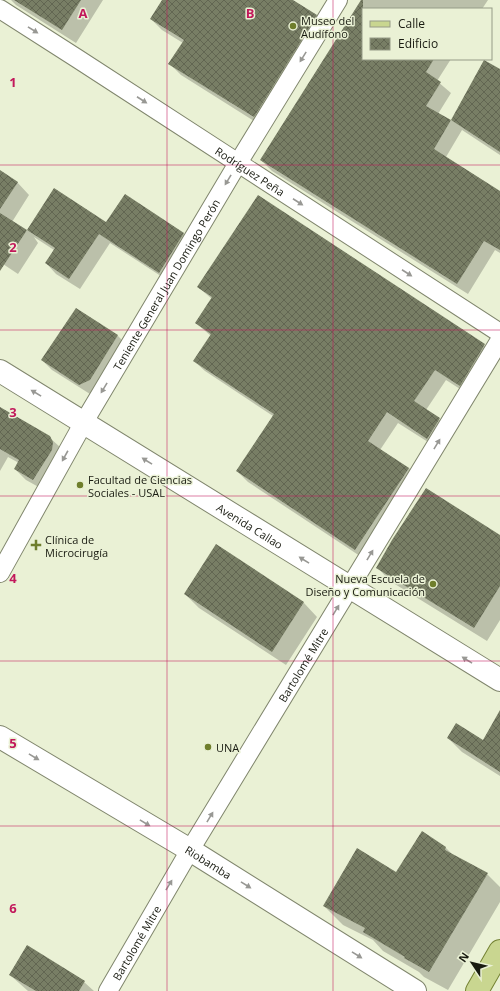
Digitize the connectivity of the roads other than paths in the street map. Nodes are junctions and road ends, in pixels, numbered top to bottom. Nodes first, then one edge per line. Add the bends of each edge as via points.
1 (338, 0) edge
2 (0, 9) edge
3 (238, 163) junction
4 (500, 333) edge
5 (500, 340) edge
6 (0, 371) edge
7 (84, 422) junction
8 (0, 573) edge
9 (349, 588) junction
10 (500, 680) edge
11 (0, 737) edge
12 (190, 850) junction
13 (500, 951) edge
14 (108, 991) edge
15 (415, 991) edge
16 (477, 991) edge

1 -> 3 street, Teniente General Juan Domingo Perón
2 -> 3 street, Rodríguez Peña
3 -> 4 street, Rodríguez Peña
3 -> 7 street, Teniente General Juan Domingo Perón
9 -> 5 street, Bartolomé Mitre
7 -> 6 main road, Avenida Callao
7 -> 8 street, Teniente General Juan Domingo Perón
9 -> 7 main road, Avenida Callao
10 -> 9 main road, Avenida Callao
12 -> 9 street, Bartolomé Mitre
11 -> 12 main road, Riobamba
14 -> 12 street, Bartolomé Mitre
12 -> 15 main road, Riobamba
13 - 16 main road

